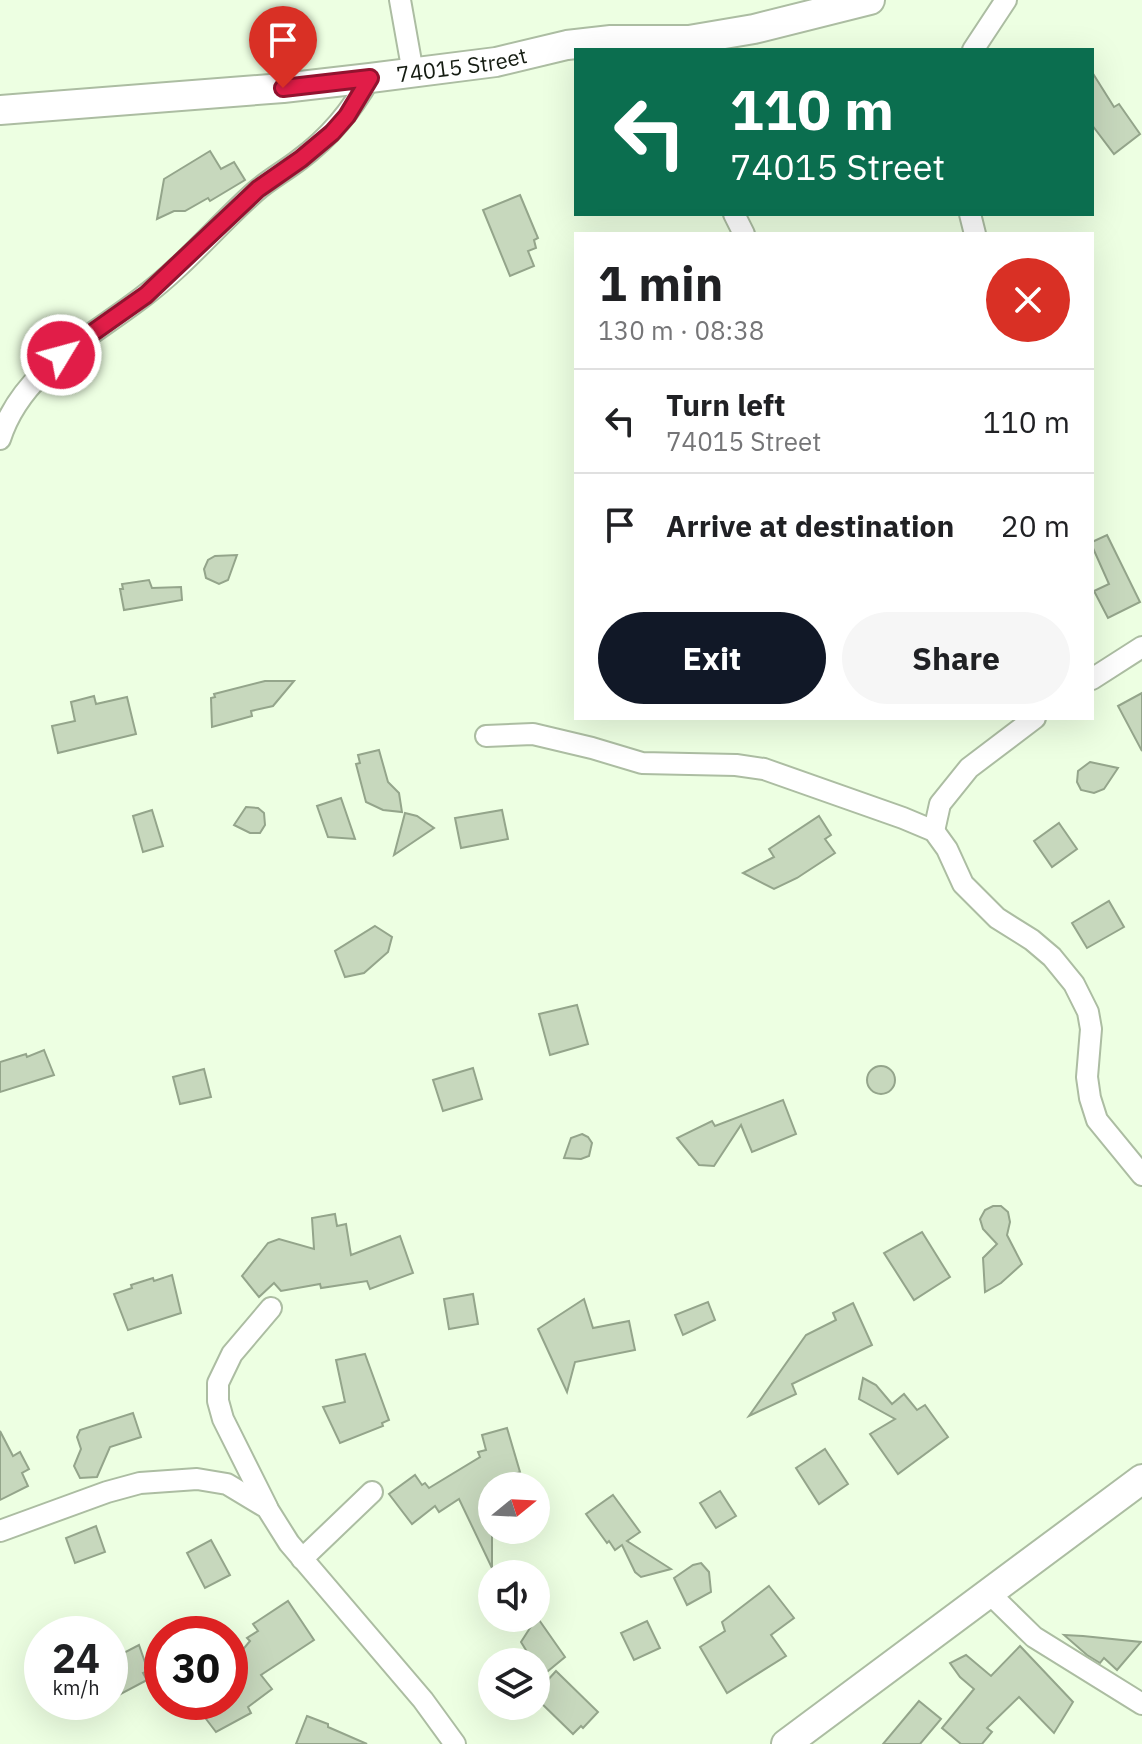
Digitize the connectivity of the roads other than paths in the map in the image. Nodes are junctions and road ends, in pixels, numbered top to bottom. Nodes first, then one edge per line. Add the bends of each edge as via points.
1 (400, 0) edge
2 (870, 0) edge
3 (1006, 0) edge
4 (612, 45) edge
5 (974, 48) edge
6 (413, 73) junction
7 (370, 78) junction
8 (0, 110) edge
9 (0, 439) edge
10 (1142, 647) edge
11 (1094, 678) edge
12 (1032, 720) edge
13 (486, 736) dead end
14 (934, 831) junction
15 (1142, 1175) edge
16 (271, 1308) dead end
17 (1142, 1479) edge
18 (372, 1492) dead end
19 (267, 1508) junction
20 (0, 1531) edge
21 (302, 1559) junction
22 (989, 1593) junction
23 (1142, 1704) edge
24 (455, 1744) edge
25 (786, 1744) edge

1 - 6 street
2 - 4 street, 74015 Street via 754,29
3 - 5 street
4 - 6 street, 74015 Street via 567,45 496,62
6 - 7 street, 74015 Street
7 - 8 street, 74015 Street
7 - 9 street via 332,133 258,189 146,295 61,355 30,385 7,417
10 - 11 street
12 - 14 street via 969,768 940,804
13 - 14 street via 533,734 642,763 764,769
14 - 15 street via 963,884 997,918 1052,957 1074,984 1088,1012 1087,1077 1097,1120
16 - 19 street via 232,1354 218,1392 223,1419
17 - 22 street
18 - 21 street
19 - 20 street via 227,1484 172,1480 107,1492
19 - 21 street
21 - 24 street
22 - 23 street via 1034,1637
22 - 25 street

